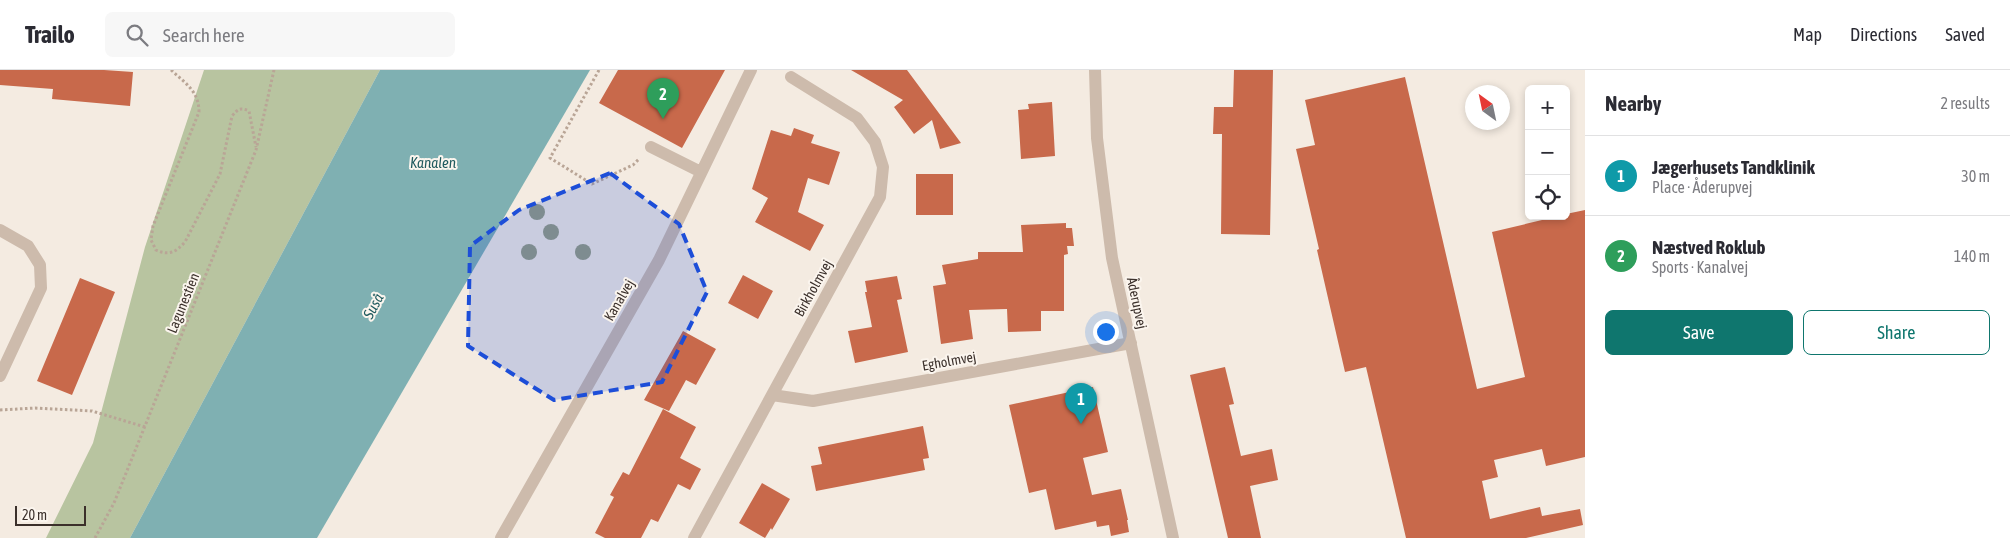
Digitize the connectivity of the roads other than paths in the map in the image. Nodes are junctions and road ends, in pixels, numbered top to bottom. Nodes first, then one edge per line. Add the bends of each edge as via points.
1 (750, 70) edge
2 (1095, 70) edge
3 (791, 77) dead end
4 (651, 147) road end
5 (701, 172) junction
6 (0, 230) edge
7 (1130, 343) junction
8 (0, 376) edge
9 (772, 395) junction
10 (501, 538) edge
11 (694, 538) edge
12 (1173, 538) edge

1 - 5 street, Kanalvej
2 - 7 street, Åderupvej via 1097,138 1112,258
3 - 9 street, Birkholmvej via 857,118 875,142 883,167 880,197
4 - 5 street
5 - 10 street, Kanalvej via 659,260
6 - 8 street via 28,246 40,265 41,288
7 - 9 street, Egholmvej via 813,401
7 - 12 street, Åderupvej
9 - 11 street, Birkholmvej

